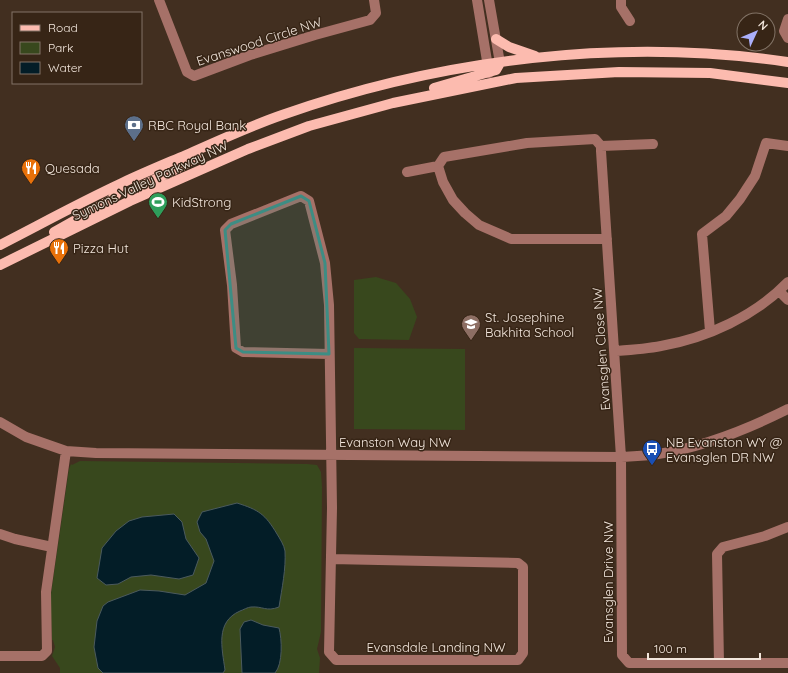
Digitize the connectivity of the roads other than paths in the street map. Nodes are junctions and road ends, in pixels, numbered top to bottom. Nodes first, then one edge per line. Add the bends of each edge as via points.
1 (159, 0) edge
2 (374, 0) edge
3 (477, 0) edge
4 (489, 0) edge
5 (621, 0) edge
6 (788, 19) edge
7 (630, 21) dead end
8 (788, 38) edge
9 (496, 39) junction
10 (538, 57) junction
11 (788, 62) edge
12 (500, 63) junction
13 (489, 73) junction
14 (788, 83) edge
15 (213, 143) junction
16 (653, 144) dead end
17 (600, 146) junction
18 (788, 146) edge
19 (438, 166) junction
20 (407, 172) dead end
21 (121, 184) junction
22 (130, 202) junction
23 (607, 239) junction
24 (0, 245) edge
25 (18, 257) junction
26 (0, 265) edge
27 (788, 282) edge
28 (780, 291) junction
29 (788, 300) edge
30 (710, 331) junction
31 (615, 352) junction
32 (329, 354) junction
33 (788, 409) edge
34 (0, 422) edge
35 (66, 451) junction
36 (330, 454) junction
37 (621, 457) junction
38 (788, 527) edge
39 (0, 534) edge
40 (52, 547) junction
41 (331, 559) junction
42 (0, 656) edge
43 (719, 663) junction
44 (788, 663) edge

1 - 2 street, Evanswood Circle NW via 187,72 194,76 250,55 370,20 376,12
3 - 13 street
4 - 9 street
5 - 7 street via 621,7
6 - 8 street via 784,31
9 - 10 main road via 509,47
9 - 12 street
10 - 11 main road, Symons Valley Parkway NW via 626,52 707,53
10 - 12 main road, Symons Valley Parkway NW
12 - 13 main road, Symons Valley Parkway NW
13 - 14 main road, Symons Valley Parkway NW via 516,78 619,72 710,73
13 - 15 main road, Symons Valley Parkway NW via 441,72 390,83 281,115
13 - 22 main road, Symons Valley Parkway NW via 396,98 309,126 248,149
15 - 21 main road, Symons Valley Parkway NW
15 - 22 main road via 186,164 134,190
16 - 17 street
17 - 19 street via 595,139 527,143 444,157
17 - 23 street, Evansglen Close NW
18 - 30 street via 766,143 755,176 740,199 726,216 702,234
19 - 20 street
19 - 23 street via 453,200 465,213 479,225 511,239
21 - 24 main road, Symons Valley Parkway NW
21 - 25 main road via 111,200 39,240
22 - 25 main road, Symons Valley Parkway NW
23 - 31 street, Evansglen Close NW
25 - 26 main road, Symons Valley Parkway NW
27 - 28 street
28 - 29 street
28 - 30 street via 741,318
30 - 31 street via 661,346
31 - 37 street, Evansglen Close NW
32 - 32 street, Evansdale Landing NW via 329,305 325,263 309,201 301,196 231,224 226,230 236,348 243,352
32 - 36 street, Evansdale Landing NW
33 - 37 street, Evanston Way NW via 719,440 656,454
34 - 35 street, Evanston Way NW via 26,436
35 - 36 street, Evanston Way NW
35 - 40 street
36 - 37 street, Evanston Way NW
36 - 41 street, Evansdale Landing NW
37 - 43 street, Evansglen Drive NW via 622,655 629,663
38 - 43 street via 765,536 722,546 717,554
39 - 40 street
40 - 42 street via 46,592 47,651 42,656
41 - 41 street, Evansdale Landing NW via 518,562 523,567 523,653 518,660 336,660 329,652
43 - 44 street, Evansglen Drive NW

